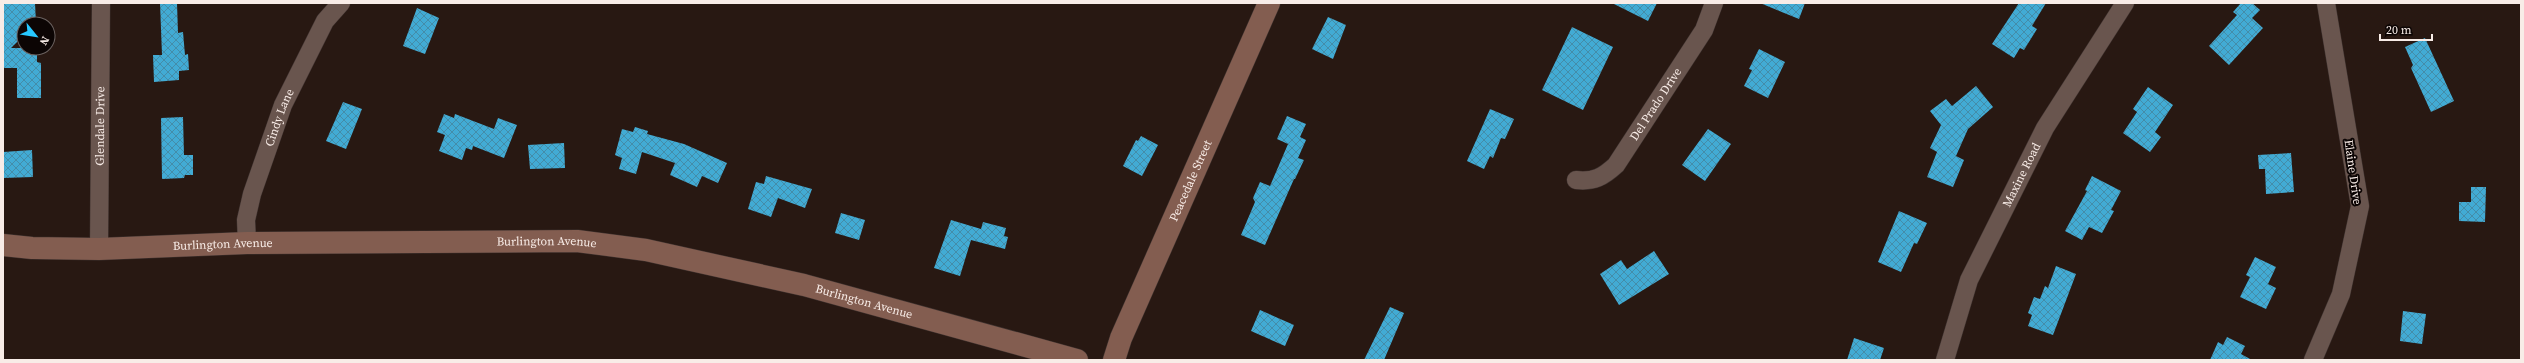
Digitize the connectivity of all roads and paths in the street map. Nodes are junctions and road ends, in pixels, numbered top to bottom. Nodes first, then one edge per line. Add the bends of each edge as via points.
1 (101, 3) edge
2 (341, 3) edge
3 (1269, 3) edge
4 (1714, 3) edge
5 (2125, 3) edge
6 (2326, 3) edge
7 (1576, 180) dead end
8 (247, 243) junction
9 (3, 245) edge
10 (99, 249) junction
11 (1077, 360) edge
12 (1114, 360) edge
13 (1945, 360) edge
14 (2313, 360) edge

1 - 10 street, Glendale Drive
2 - 8 street, Cindy Lane via 324,21 283,105 252,194 246,220
3 - 12 main road, Peacedale Street via 1121,338
4 - 7 street, Del Prado Drive via 1704,30 1616,165 1604,176 1590,182
5 - 13 street, Maxine Road via 2045,128 1969,280
6 - 14 street, Elaine Drive via 2360,206 2341,294
8 - 10 main road, Burlington Avenue
8 - 11 main road, Burlington Avenue via 578,241 646,250 804,285
9 - 10 main road, Burlington Avenue

